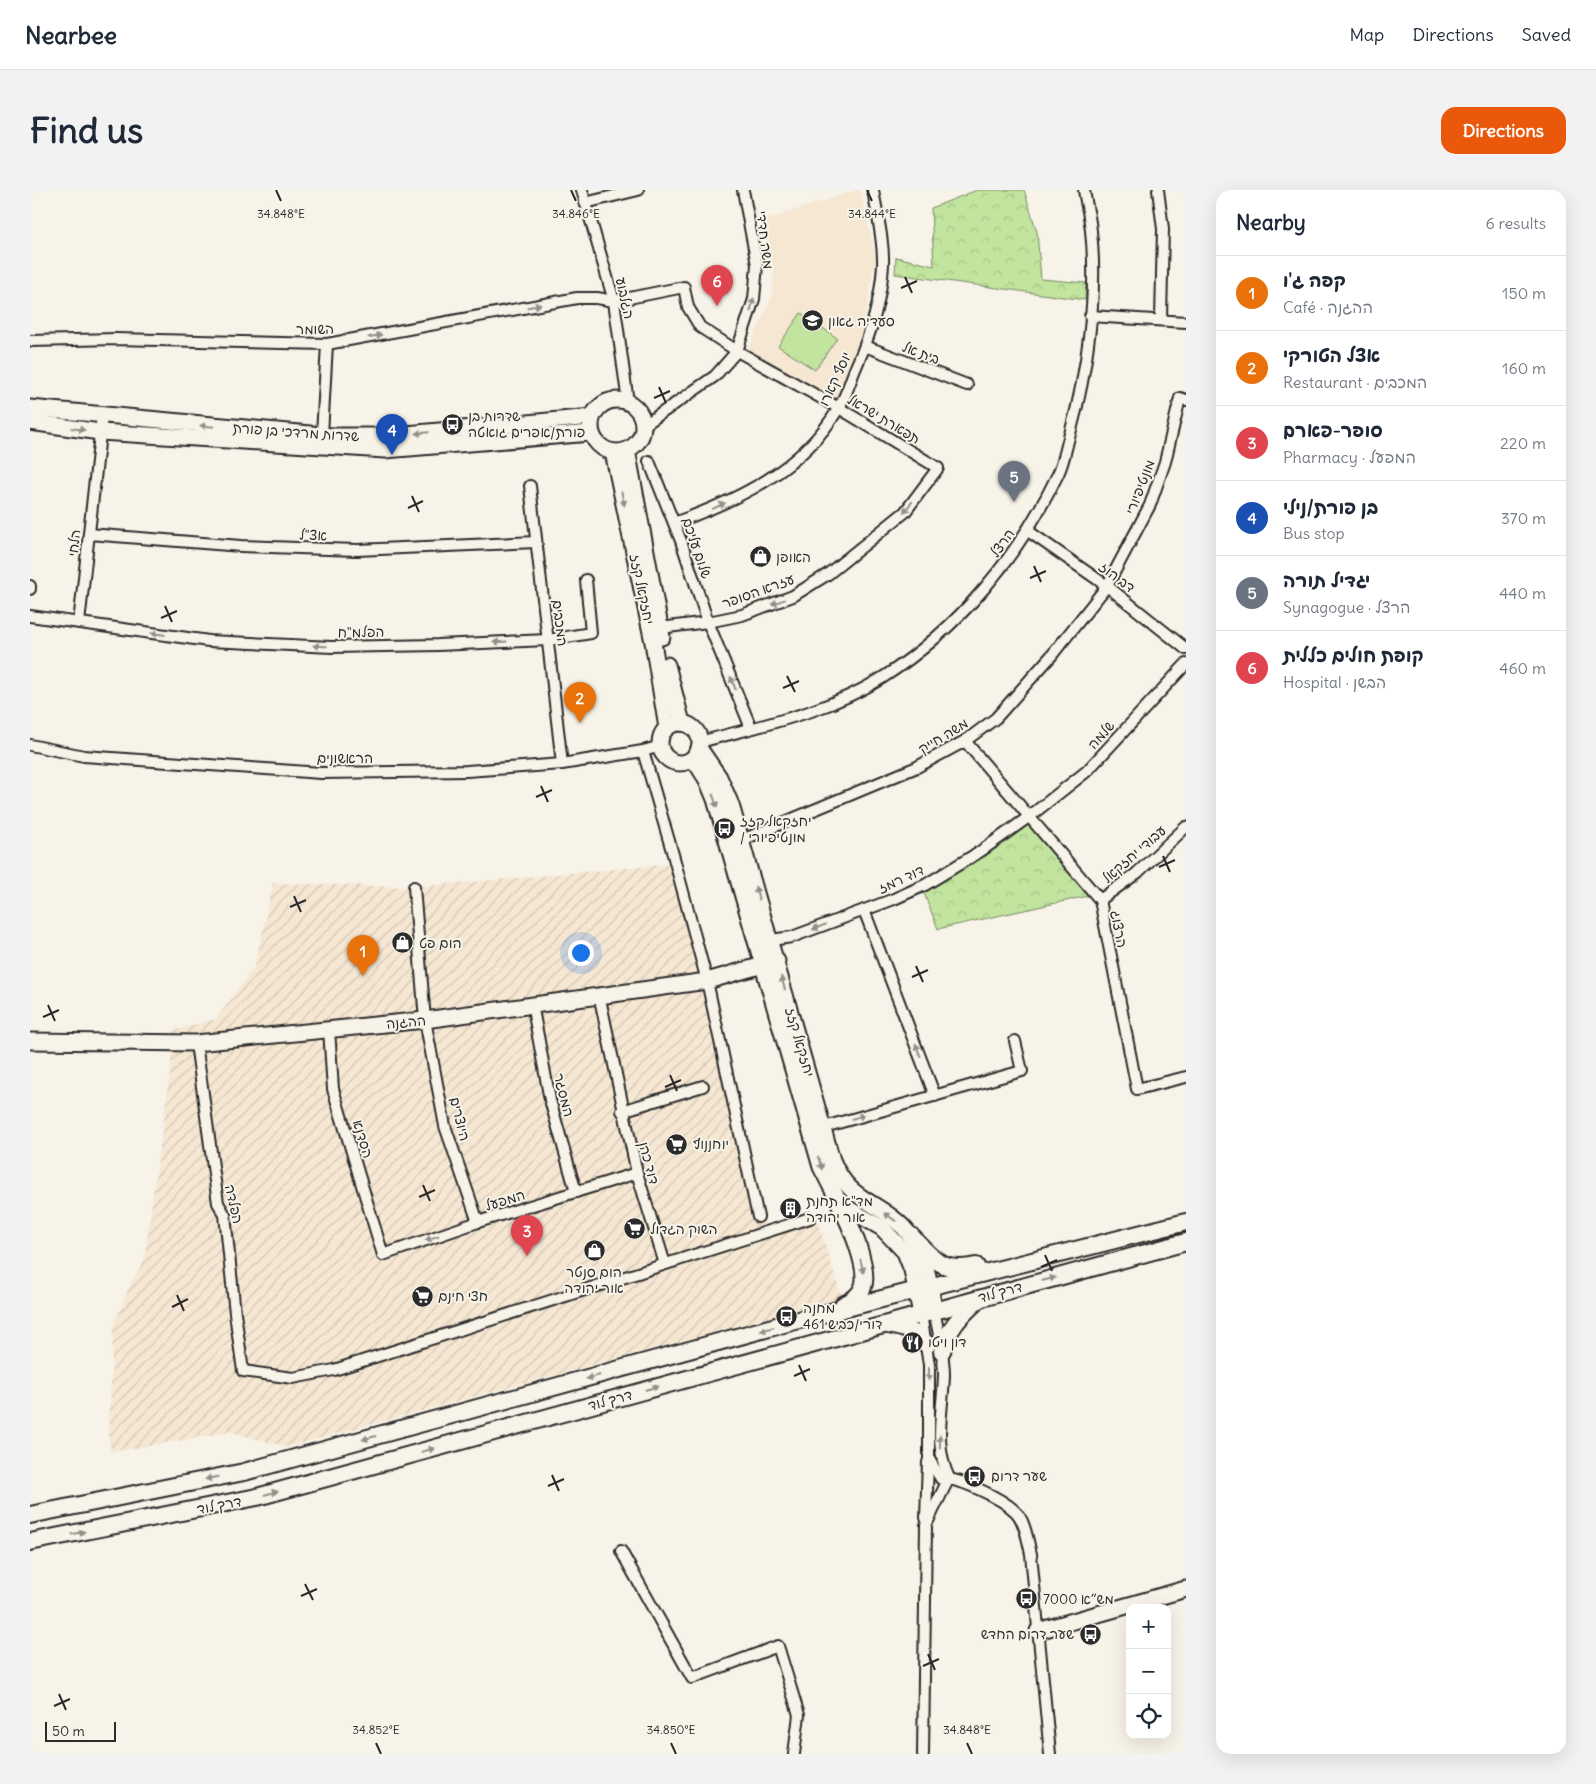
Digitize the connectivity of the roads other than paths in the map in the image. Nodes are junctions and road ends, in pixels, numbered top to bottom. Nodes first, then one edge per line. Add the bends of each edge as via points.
1 (582, 190) edge
2 (638, 190) edge
3 (743, 190) edge
4 (873, 190) edge
5 (1084, 190) edge
6 (1158, 190) edge
7 (586, 202) junction
8 (614, 301) junction
9 (1090, 316) junction
10 (1161, 319) junction
11 (1186, 322) edge
12 (30, 341) edge
13 (326, 344) junction
14 (865, 346) junction
15 (736, 351) junction
16 (966, 385) dead end
17 (1186, 400) edge
18 (628, 402) junction
19 (30, 408) edge
20 (839, 408) junction
21 (592, 417) junction
22 (30, 422) edge
23 (101, 424) junction
24 (643, 426) junction
25 (592, 433) junction
26 (322, 435) junction
27 (620, 451) junction
28 (649, 461) dead end
29 (938, 468) joint
30 (530, 486) dead end
31 (674, 523) junction
32 (1028, 531) junction
33 (89, 534) junction
34 (536, 542) junction
35 (586, 580) dead end
36 (1107, 586) junction
37 (30, 616) edge
38 (708, 622) junction
39 (79, 623) junction
40 (660, 628) junction
41 (548, 640) junction
42 (1186, 649) edge
43 (1186, 664) edge
44 (682, 723) junction
45 (667, 728) junction
46 (751, 728) junction
47 (965, 741) junction
48 (30, 745) edge
49 (661, 746) junction
50 (698, 749) junction
51 (642, 751) junction
52 (562, 764) junction
53 (1030, 816) junction
54 (1186, 826) edge
55 (742, 840) junction
56 (414, 887) dead end
57 (1100, 900) junction
58 (864, 910) junction
59 (771, 940) junction
60 (770, 963) junction
61 (707, 981) junction
62 (599, 994) junction
63 (532, 1004) junction
64 (425, 1020) junction
65 (329, 1028) junction
66 (30, 1041) edge
67 (1015, 1041) dead end
68 (196, 1043) junction
69 (1186, 1077) edge
70 (703, 1086) dead end
71 (936, 1096) junction
72 (622, 1111) junction
73 (818, 1129) junction
74 (637, 1173) junction
75 (576, 1192) junction
76 (840, 1204) junction
77 (758, 1217) dead end
78 (810, 1218) dead end
79 (478, 1222) junction
80 (1186, 1222) edge
81 (1166, 1226) junction
82 (910, 1235) junction
83 (1186, 1242) edge
84 (383, 1255) joint
85 (665, 1264) junction
86 (923, 1289) junction
87 (981, 1298) junction
88 (928, 1312) junction
89 (816, 1316) junction
90 (884, 1324) junction
91 (935, 1348) junction
92 (928, 1459) junction
93 (949, 1478) junction
94 (30, 1515) edge
95 (926, 1525) junction
96 (30, 1542) edge
97 (621, 1551) dead end
98 (1186, 1588) edge
99 (1038, 1632) junction
100 (794, 1754) edge
101 (923, 1754) edge
102 (1050, 1754) edge

1 - 7 street, הגלבוע
2 - 7 street
15 -> 3 street, משה חדדי via 754,299 757,265
4 - 14 street, יוסף קארו via 883,263 880,291
5 - 9 street, הרצל via 1091,231
6 - 10 street via 1163,229
7 - 8 street, הגלבוע
13 -> 8 street, השומר via 576,298
8 - 15 street, תפארת ישראל via 684,287 688,307 700,327
8 - 18 street, הגלבוע
9 - 10 street
9 - 32 street, הרצל via 1079,402 1059,472
10 - 11 street
12 - 13 street, השומר via 116,339
13 - 26 street
14 - 16 street, בית אל
14 - 20 street, יוסף קארו
15 - 20 street, תפארת ישראל
15 - 24 street, משה חדדי via 715,376
17 - 36 street, מונטיפיורי via 1180,398 1165,462 1150,505
18 - 21 street via 607,401
18 - 24 street via 638,410
19 - 23 street, שדרות מרדכי בן פורת
20 - 29 street, תפארת ישראל
31 -> 20 street, יוסף קארו via 714,509 756,488 816,441
21 - 25 street
21 -> 26 street, שדרות מרדכי בן פורת via 384,436
22 -> 23 street, שדרות מרדכי בן פורת
23 - 25 street, שדרות מרדכי בן פורת via 386,450
26 -> 23 street, שדרות מרדכי בן פורת
23 - 33 street, הלחי
24 - 27 street via 639,440
25 - 27 street via 600,445
27 - 40 street, יחזקאל קזז
27 -> 45 street, יחזקאל קזז
28 - 31 street, שלום עליכם
29 -> 38 street, עזרא הסופר via 905,512 828,574 793,596 742,615
30 - 34 street, המכבים
31 - 38 street, שלום עליכם
32 - 36 street, דב הוז
32 - 46 street, הרצל via 981,594 933,640 881,678 813,712
33 - 34 street, אצ"ל via 241,546 357,550
33 - 39 street, הלחי
34 - 41 street, המכבים
35 - 41 street, הפלמ"ח via 590,633
36 - 42 street, דב הוז
36 - 47 street, משה חייק via 996,718
37 - 39 street
38 - 40 street, עזרא הסופר
46 -> 38 street, שלום עליכם
41 -> 39 street, הפלמ"ח via 332,646 209,641
40 - 44 street, יחזקאל קזז
41 - 52 street, המכבים
43 - 53 street, שלמה via 1087,771
44 - 45 street
44 - 50 street via 692,727
45 - 49 street
46 - 50 street, הרצל
47 - 53 street, הרצוג
47 - 55 street, משה חייק via 917,767
48 - 52 street, הראשונים via 84,756 321,773 467,771
49 - 50 street via 663,753 674,761 687,761
49 - 51 street, הראשונים
50 - 55 street, יחזקאל קזז via 719,777
50 -> 60 street, יחזקאל קזז
51 - 52 street, הראשונים
51 - 61 street
53 - 57 street, הרצוג
53 - 58 street, דוד רמז via 925,885
54 - 57 street, עבודי יחזקאל via 1137,873
59 -> 55 street, יחזקאל קזז
56 - 64 street, היוצרים
57 - 69 street, הרצוג via 1137,1089
58 -> 59 street, דוד רמז via 792,937
71 -> 58 street
59 - 60 street, יחזקאל קזז
60 - 61 street, ההגנה
60 - 73 street, יחזקאל קזז
61 - 62 street, ההגנה
61 - 77 street
62 - 63 street, ההגנה
62 - 72 street, דוד כהן
63 - 64 street, ההגנה
63 - 75 street, המסגר via 550,1100
64 - 65 street, ההגנה
64 - 79 street, היוצרים via 445,1126
65 - 68 street, ההגנה
65 - 84 street, הסדנא via 332,1088
66 - 68 street, ההגנה
67 - 71 street via 1022,1071
68 - 85 street, הפלדה via 218,1203 225,1215 243,1371 293,1378 334,1370
70 - 72 street
73 -> 71 street
72 - 74 street, דוד כהן
73 -> 76 street, יחזקאל קזז via 821,1167
82 -> 73 street, יחזקאל קזז via 894,1218 855,1194 839,1177
74 - 75 street, המפעל
74 - 85 street, דוד כהן
75 - 79 street, המפעל
76 - 86 street, יחזקאל קזז via 894,1238 905,1252
76 -> 89 main road via 849,1220 865,1279 859,1295
78 - 85 street
79 -> 84 street, המפעל
80 - 81 main road, דרך לוד
81 - 82 main road via 1082,1240 954,1270 936,1261
81 - 86 main road, דרך לוד
82 - 86 street, יחזקאל קזז via 925,1266
87 -> 83 main road, דרך לוד
86 - 88 street, יחזקאל קזז
86 - 89 main road, דרך לוד
87 - 88 main road, דרך לוד
87 - 91 main road via 955,1321
88 - 90 main road, דרך לוד
88 - 91 street
88 - 91 street
89 -> 94 main road, דרך לוד via 244,1472
90 - 91 main road via 908,1329
96 -> 90 main road, דרך לוד via 258,1497
91 -> 92 street via 929,1365
93 -> 91 street via 940,1452 944,1375
92 - 93 street via 941,1479
92 - 95 street
93 - 95 street
93 - 99 street via 985,1492 1016,1511 1031,1554
95 - 101 street
97 - 100 street via 692,1678 778,1646 799,1715
98 - 99 street
99 - 102 street

